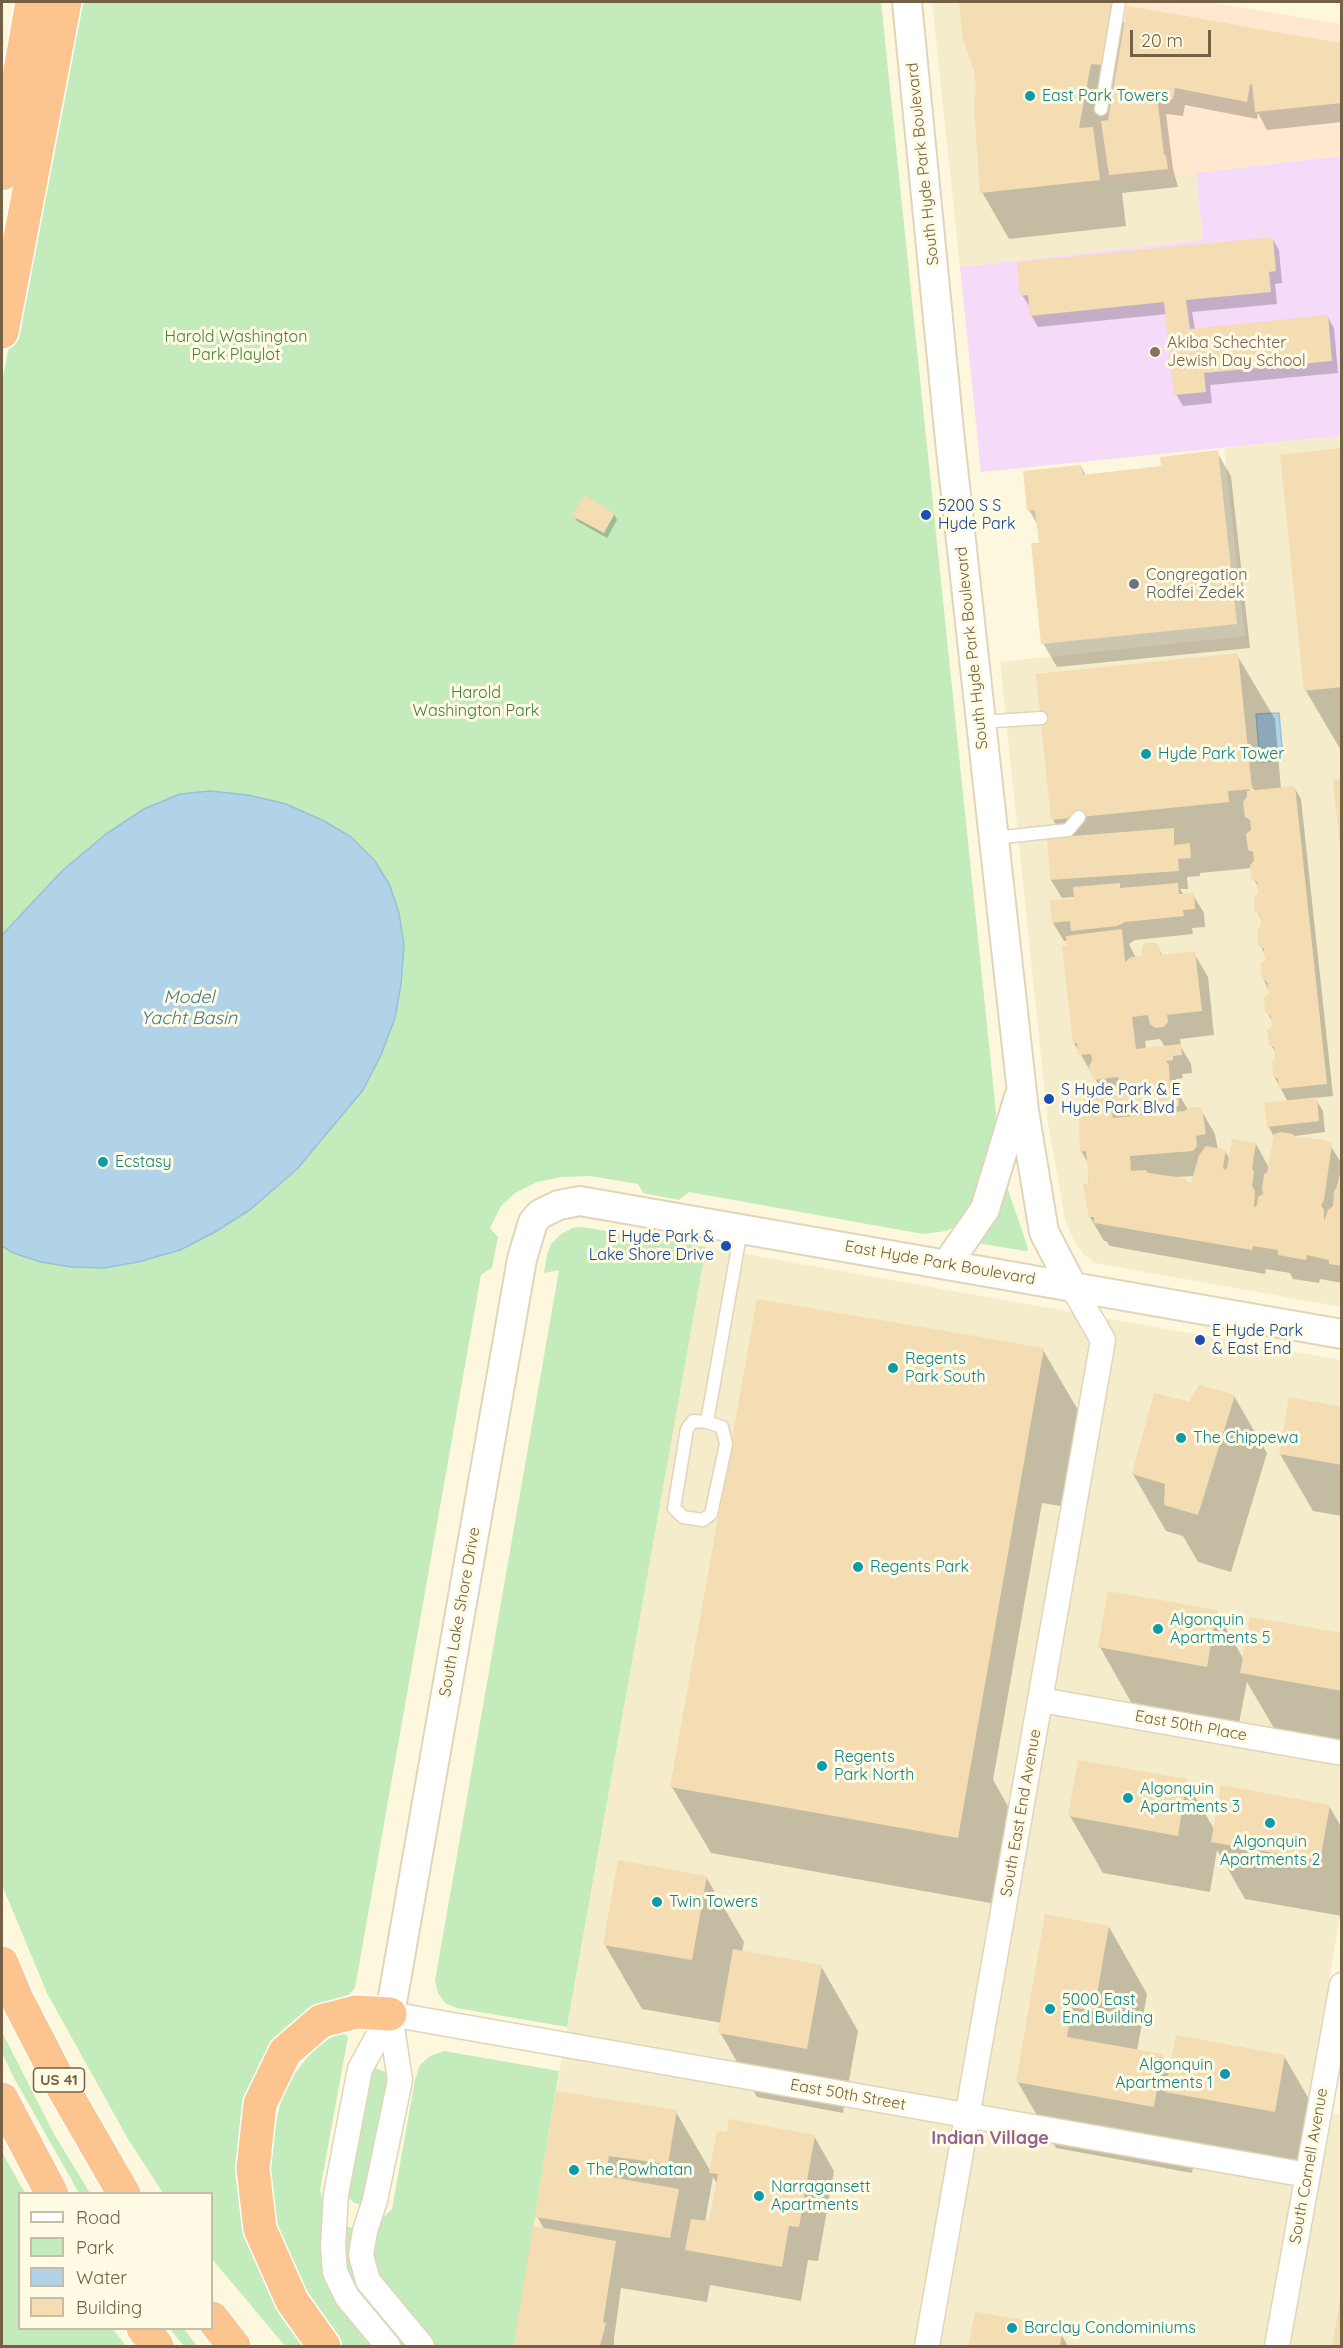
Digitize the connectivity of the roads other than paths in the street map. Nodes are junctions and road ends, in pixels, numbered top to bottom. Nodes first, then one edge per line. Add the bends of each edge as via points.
1 (32, 2) edge
2 (65, 2) edge
3 (907, 2) edge
4 (1119, 2) edge
5 (1101, 109) dead end
6 (2, 174) edge
7 (2, 332) edge
8 (1041, 718) dead end
9 (980, 722) junction
10 (1079, 817) dead end
11 (993, 838) junction
12 (1021, 1087) junction
13 (540, 1214) joint
14 (741, 1230) junction
15 (947, 1264) junction
16 (1072, 1286) junction
17 (1341, 1335) edge
18 (707, 1422) junction
19 (1041, 1700) junction
20 (1341, 1753) edge
21 (2, 1963) edge
22 (1341, 1985) edge
23 (390, 2014) junction
24 (2, 2100) edge
25 (968, 2117) junction
26 (1307, 2175) junction
27 (51, 2192) edge
28 (123, 2192) edge
29 (337, 2204) junction
30 (371, 2213) junction
31 (213, 2319) edge
32 (144, 2330) edge
33 (157, 2346) edge
34 (234, 2346) edge
35 (324, 2346) edge
36 (388, 2346) edge
37 (422, 2346) edge
38 (927, 2346) edge
39 (1277, 2346) edge

1 - 6 highway
2 - 7 highway
3 - 9 street, South Hyde Park Boulevard
4 - 5 lane
8 - 9 lane
9 - 11 street, South Hyde Park Boulevard
10 - 11 lane via 1068,830
11 - 12 street, South Hyde Park Boulevard
12 - 15 street via 985,1209
12 - 16 street, South Hyde Park Boulevard via 1044,1232
13 - 14 street, East Hyde Park Boulevard via 580,1201
13 - 23 street, South Lake Shore Drive via 532,1222 522,1259
14 - 15 street, East Hyde Park Boulevard
14 - 18 lane
15 - 16 street, East Hyde Park Boulevard
16 - 17 street, East Hyde Park Boulevard
16 - 19 street, South East End Avenue via 1103,1340
18 - 18 lane via 693,1421 687,1429 674,1508 683,1517 703,1520 711,1514 726,1444 722,1427
19 - 20 street, East 50th Place
19 - 25 street, South East End Avenue
21 - 28 highway, US 41 via 63,2088
22 - 26 street, South Cornell Avenue
23 - 25 street, East 50th Street
23 - 29 street via 360,2068
23 - 30 street via 400,2080
23 - 35 highway via 356,2012 321,2021 285,2052 260,2104 253,2169 260,2229 292,2301
24 - 27 highway
25 - 26 street, East 50th Street
25 - 38 street, South East End Avenue
26 - 39 street, South Cornell Avenue
29 - 30 street via 352,2217
29 - 36 street via 335,2272 347,2297
30 - 37 street via 361,2255 368,2281
31 - 34 highway
32 - 33 highway

